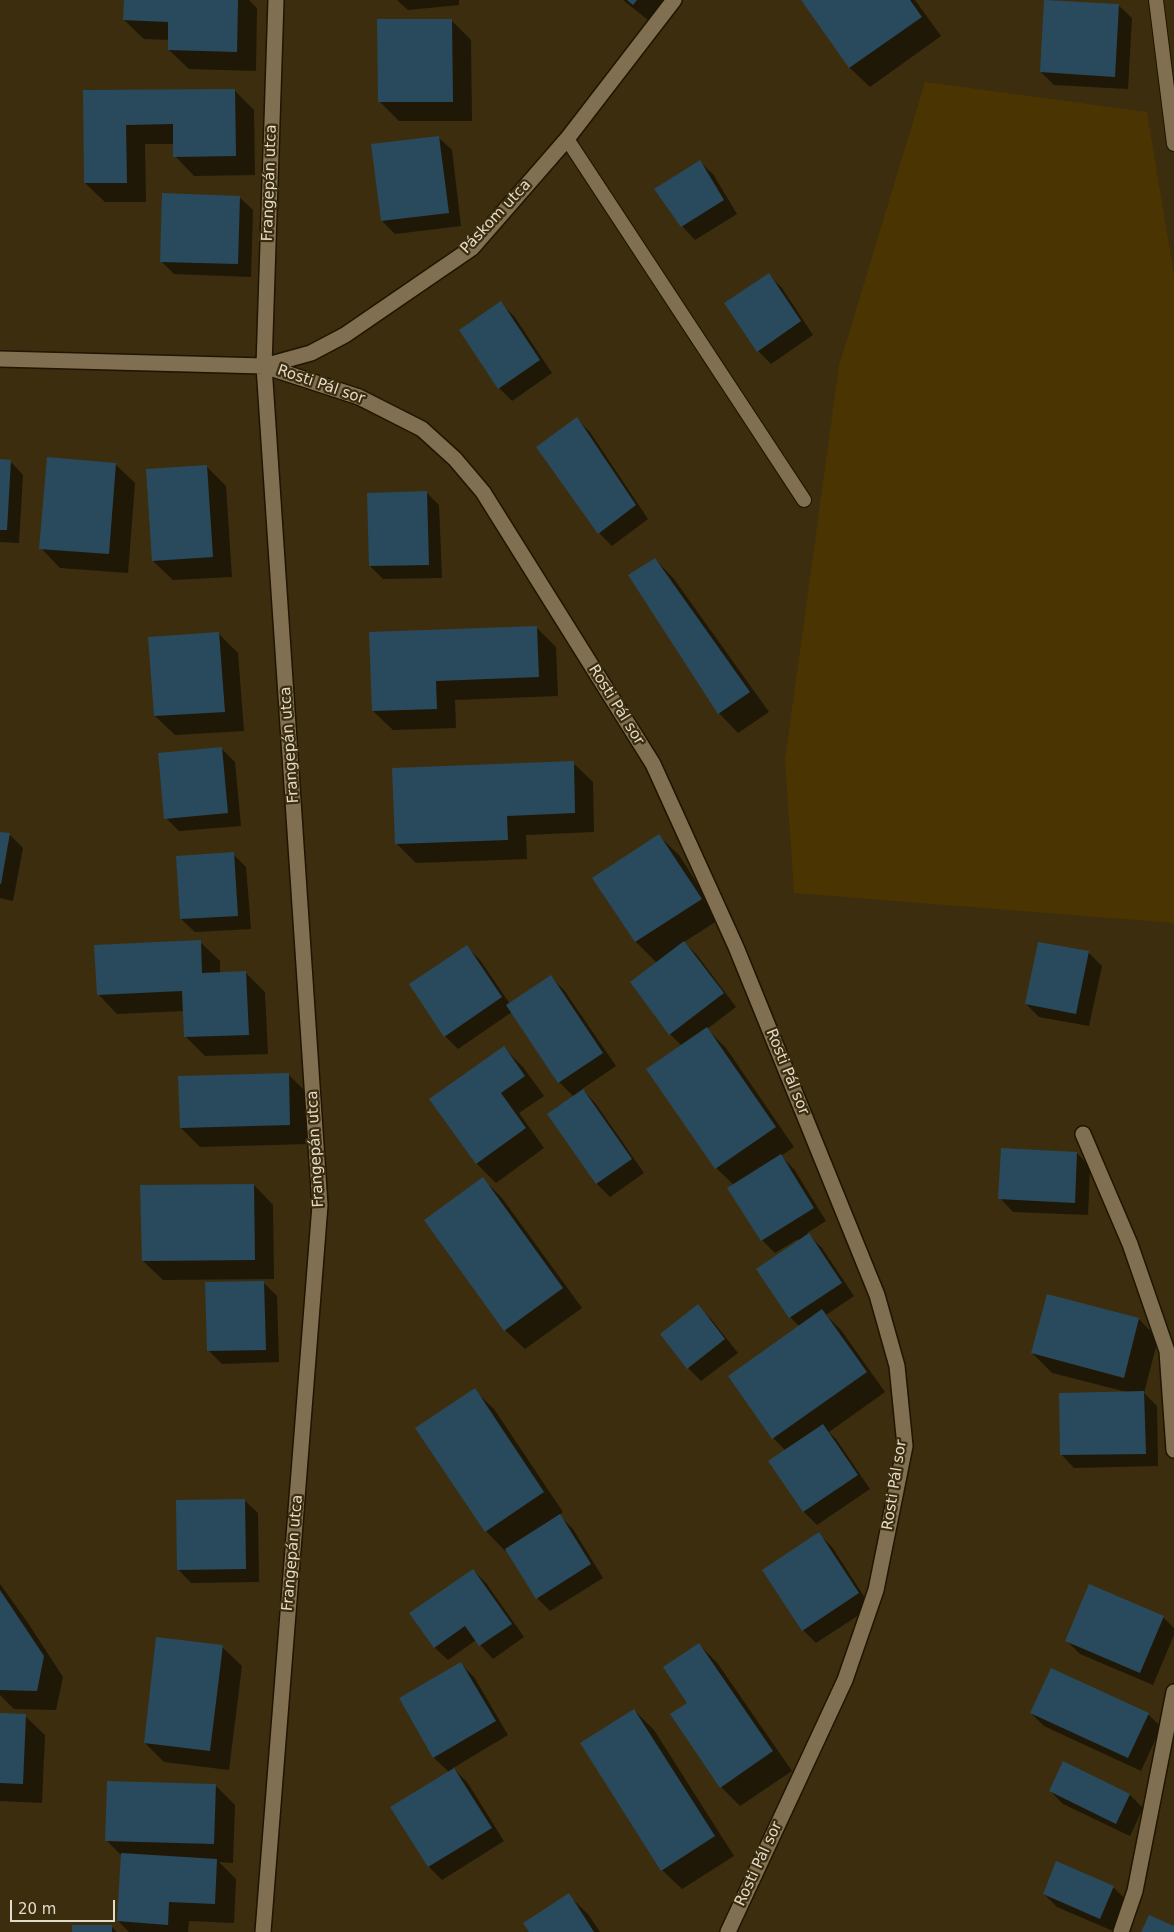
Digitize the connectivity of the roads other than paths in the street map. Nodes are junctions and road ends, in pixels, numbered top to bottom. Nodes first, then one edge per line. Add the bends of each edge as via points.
1 (276, 0) edge
2 (674, 0) edge
3 (1156, 0) edge
4 (567, 139) junction
5 (1174, 144) edge
6 (0, 359) edge
7 (264, 366) junction
8 (804, 500) dead end
9 (1083, 1134) dead end
10 (1174, 1450) edge
11 (1174, 1692) edge
12 (263, 1932) edge
13 (728, 1932) edge
14 (1121, 1932) edge

1 - 7 street, Frangepán utca
2 - 4 street, Páskom utca
3 - 5 lane
4 - 7 street, Páskom utca via 472,248 345,336 311,353
4 - 8 lane
6 - 7 street
7 - 12 street, Frangepán utca via 320,1204
7 - 13 street, Rosti Pál sor via 359,396 422,429 455,458 483,492 653,764 736,947 876,1295 890,1339 898,1366 905,1446 876,1590 845,1680
9 - 10 street via 1130,1244 1167,1351
11 - 14 street via 1135,1891

